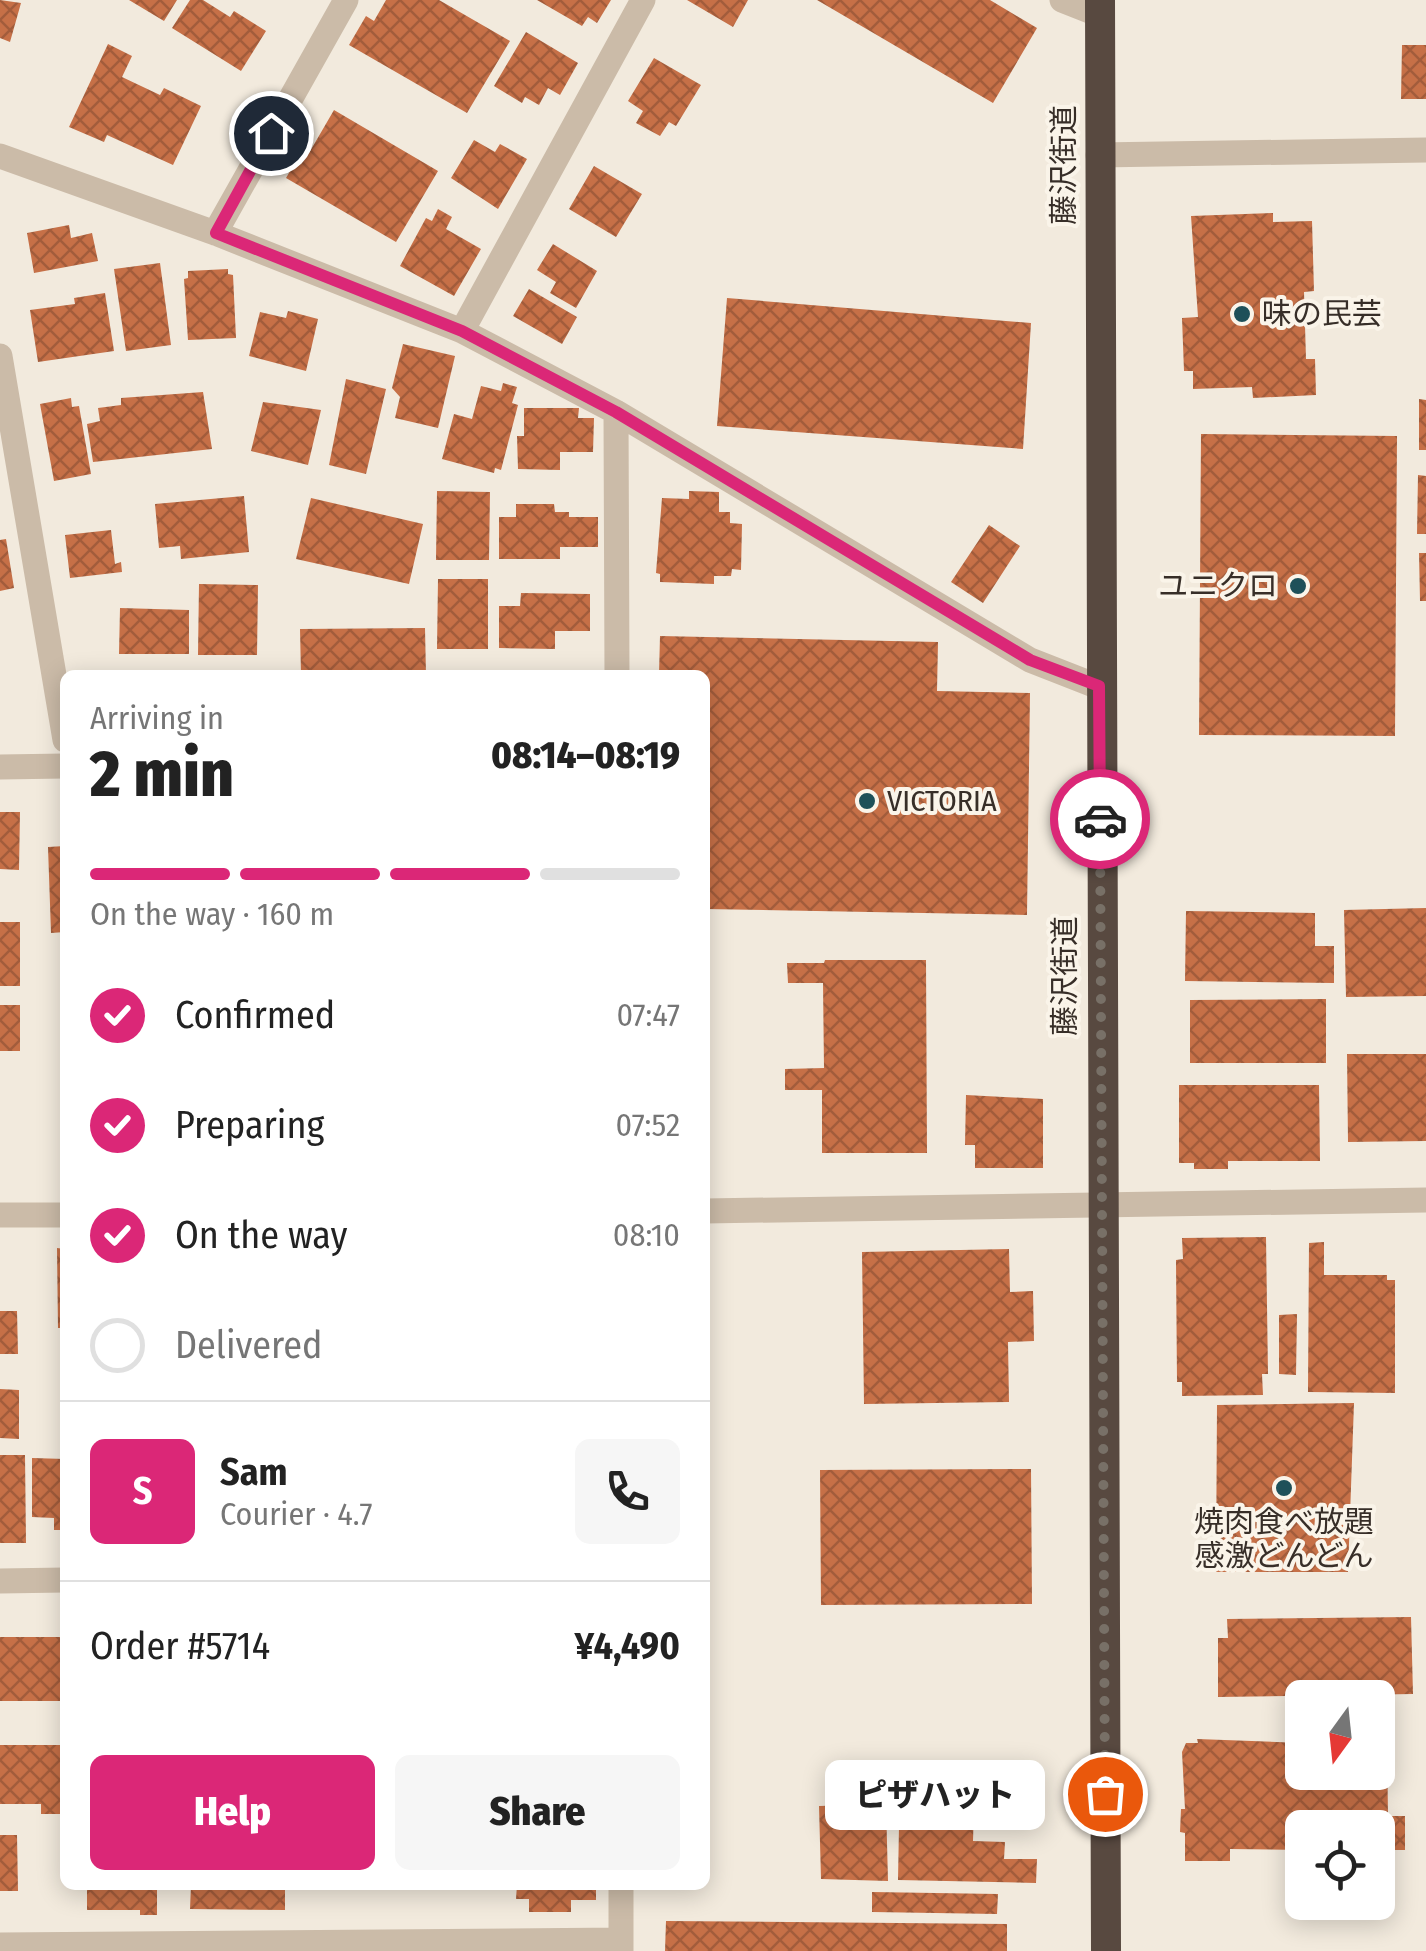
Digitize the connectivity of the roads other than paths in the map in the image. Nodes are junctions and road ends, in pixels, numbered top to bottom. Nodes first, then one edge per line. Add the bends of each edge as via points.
1 (346, 0) edge
2 (643, 0) edge
3 (1062, 0) edge
4 (1100, 7) edge
5 (1426, 150) edge
6 (1098, 155) junction
7 (0, 156) edge
8 (216, 233) junction
9 (462, 331) junction
10 (0, 356) edge
11 (616, 412) junction
12 (617, 670) edge
13 (1099, 686) junction
14 (60, 710) edge
15 (60, 766) edge
16 (0, 768) edge
17 (1426, 1200) edge
18 (1101, 1204) junction
19 (710, 1210) edge
20 (0, 1215) edge
21 (60, 1215) edge
22 (0, 1580) edge
23 (60, 1580) edge
24 (621, 1890) edge
25 (0, 1945) edge
26 (621, 1946) edge
27 (1106, 1951) edge

1 - 8 street
2 - 9 street
3 - 4 street
4 - 6 highway, 藤沢街道
5 - 6 street
6 - 13 highway, 藤沢街道
7 - 8 street
8 - 9 street
9 - 11 street
10 - 14 street
11 - 12 street
11 - 13 street via 1030,660
13 - 18 highway, 藤沢街道
15 - 16 street
17 - 18 street
18 - 19 street
18 - 27 highway, 藤沢街道
20 - 21 street
22 - 23 street
24 - 26 street
25 - 26 street

